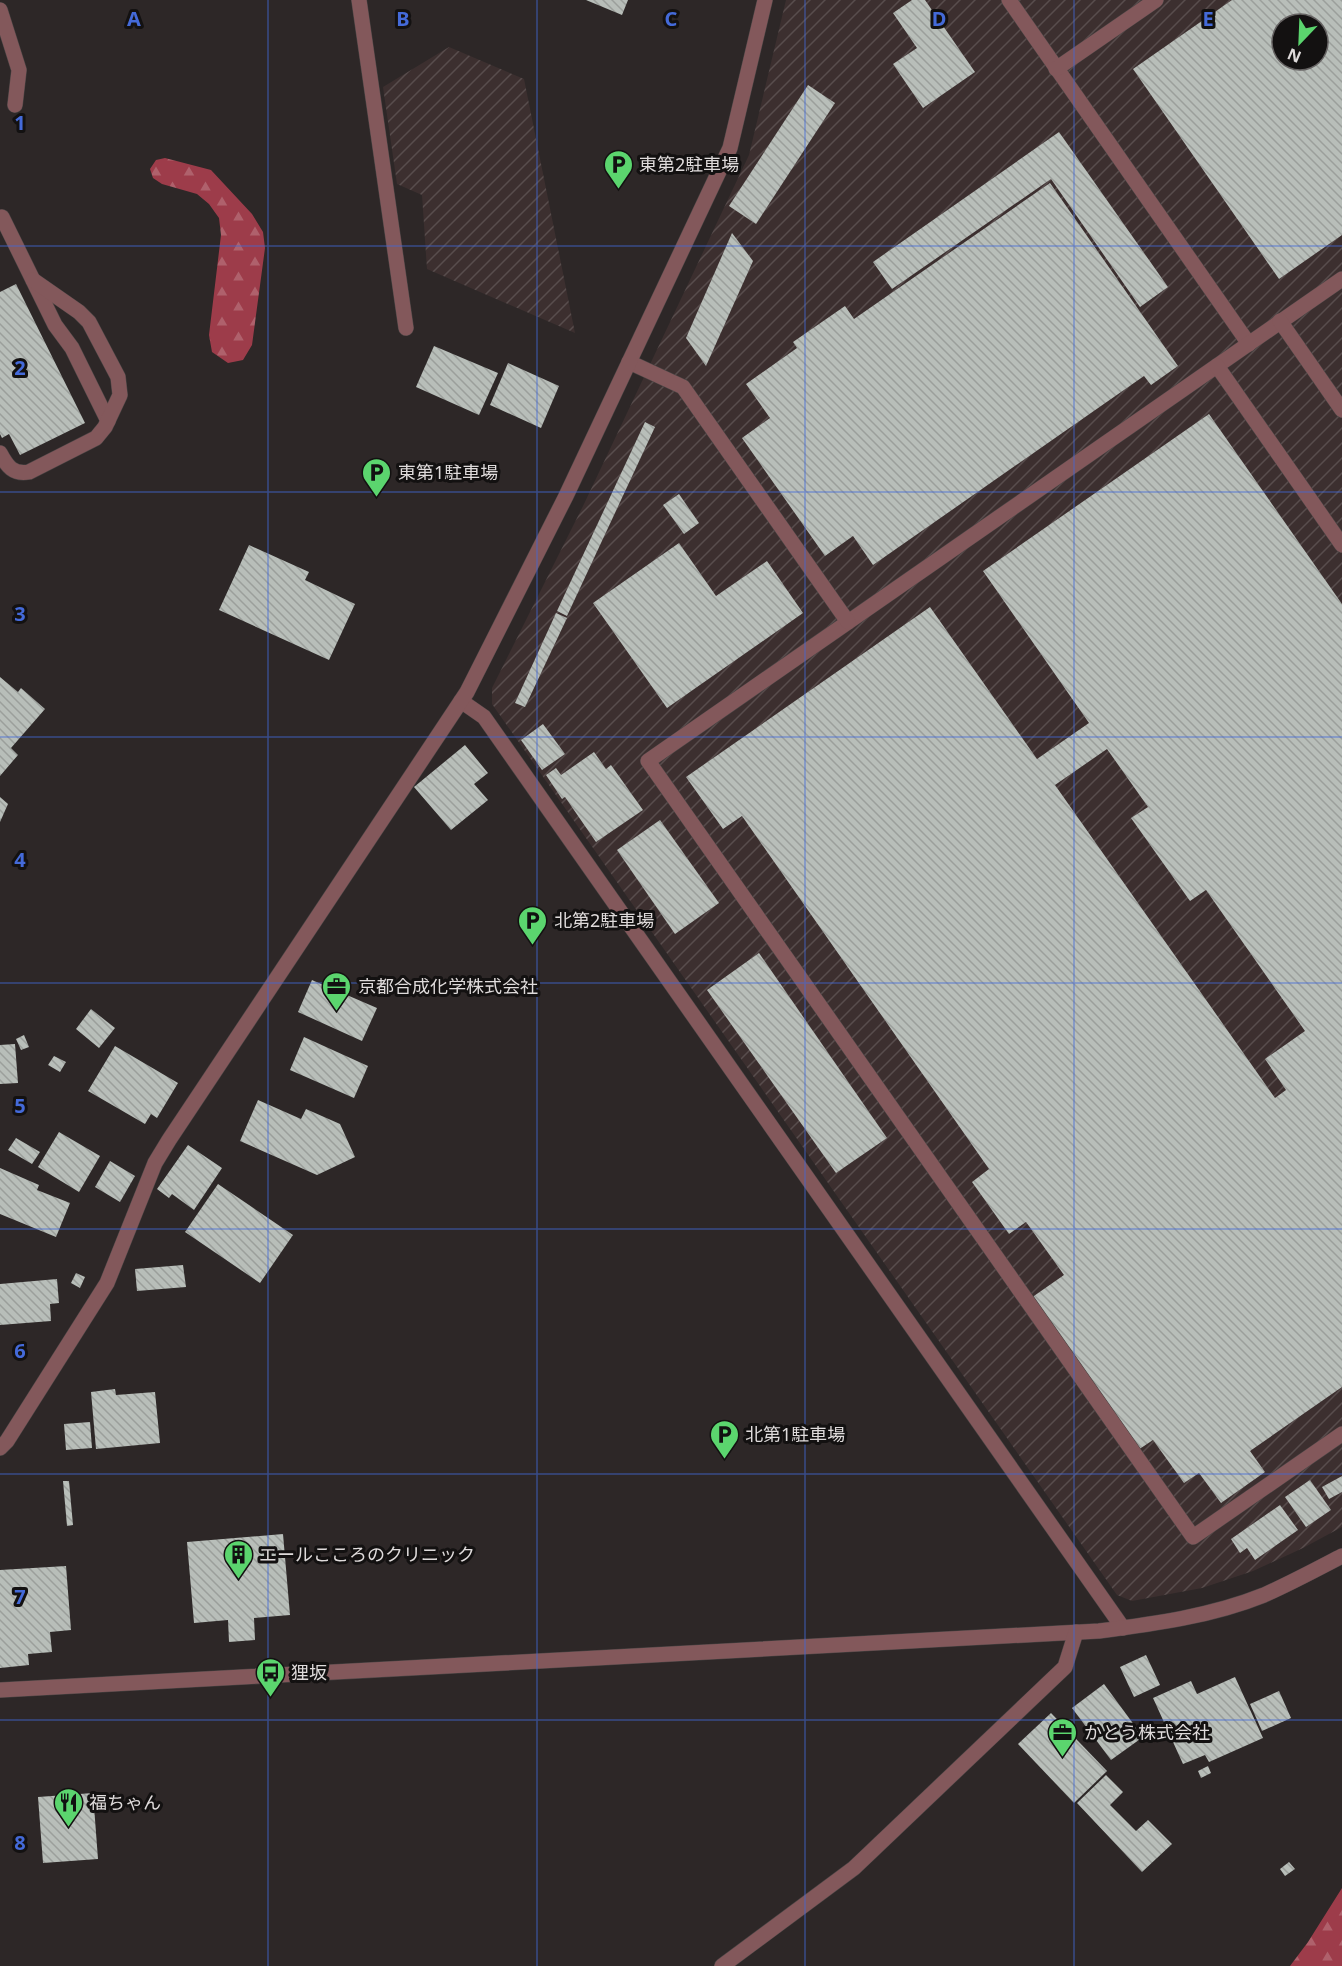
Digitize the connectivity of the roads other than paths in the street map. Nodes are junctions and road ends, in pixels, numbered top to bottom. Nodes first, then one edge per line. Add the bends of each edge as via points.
1 (359, 0) edge
2 (765, 0) edge
3 (1009, 0) edge
4 (1156, 0) edge
5 (0, 10) edge
6 (1056, 69) junction
7 (15, 105) dead end
8 (2, 217) dead end
9 (1342, 279) edge
10 (33, 280) junction
11 (1281, 321) junction
12 (406, 328) dead end
13 (1249, 344) junction
14 (629, 362) junction
15 (1217, 366) junction
16 (1342, 410) edge
17 (108, 421) junction
18 (0, 453) edge
19 (1342, 545) edge
20 (848, 622) junction
21 (461, 701) junction
22 (1342, 1434) edge
23 (0, 1448) edge
24 (1342, 1556) edge
25 (1123, 1628) junction
26 (1076, 1632) junction
27 (0, 1690) edge
28 (722, 1966) edge

1 - 12 street
2 - 14 street via 730,148
3 - 6 street
4 - 6 street
5 - 7 street via 20,70
6 - 13 street
8 - 10 street
9 - 11 street
10 - 17 street
10 - 17 street via 79,312 97,334 120,386
11 - 13 street
11 - 16 street
13 - 15 street
14 - 20 street via 683,387
14 - 21 street via 566,496
15 - 19 street
15 - 20 street
17 - 18 street via 96,438 29,472 12,471
20 - 22 street via 648,760 1193,1537
21 - 23 street via 169,1140 155,1163 107,1282
21 - 25 street via 484,717
24 - 25 street via 1252,1599 1209,1613
25 - 26 street
26 - 27 street
26 - 28 street via 1065,1666 867,1856

